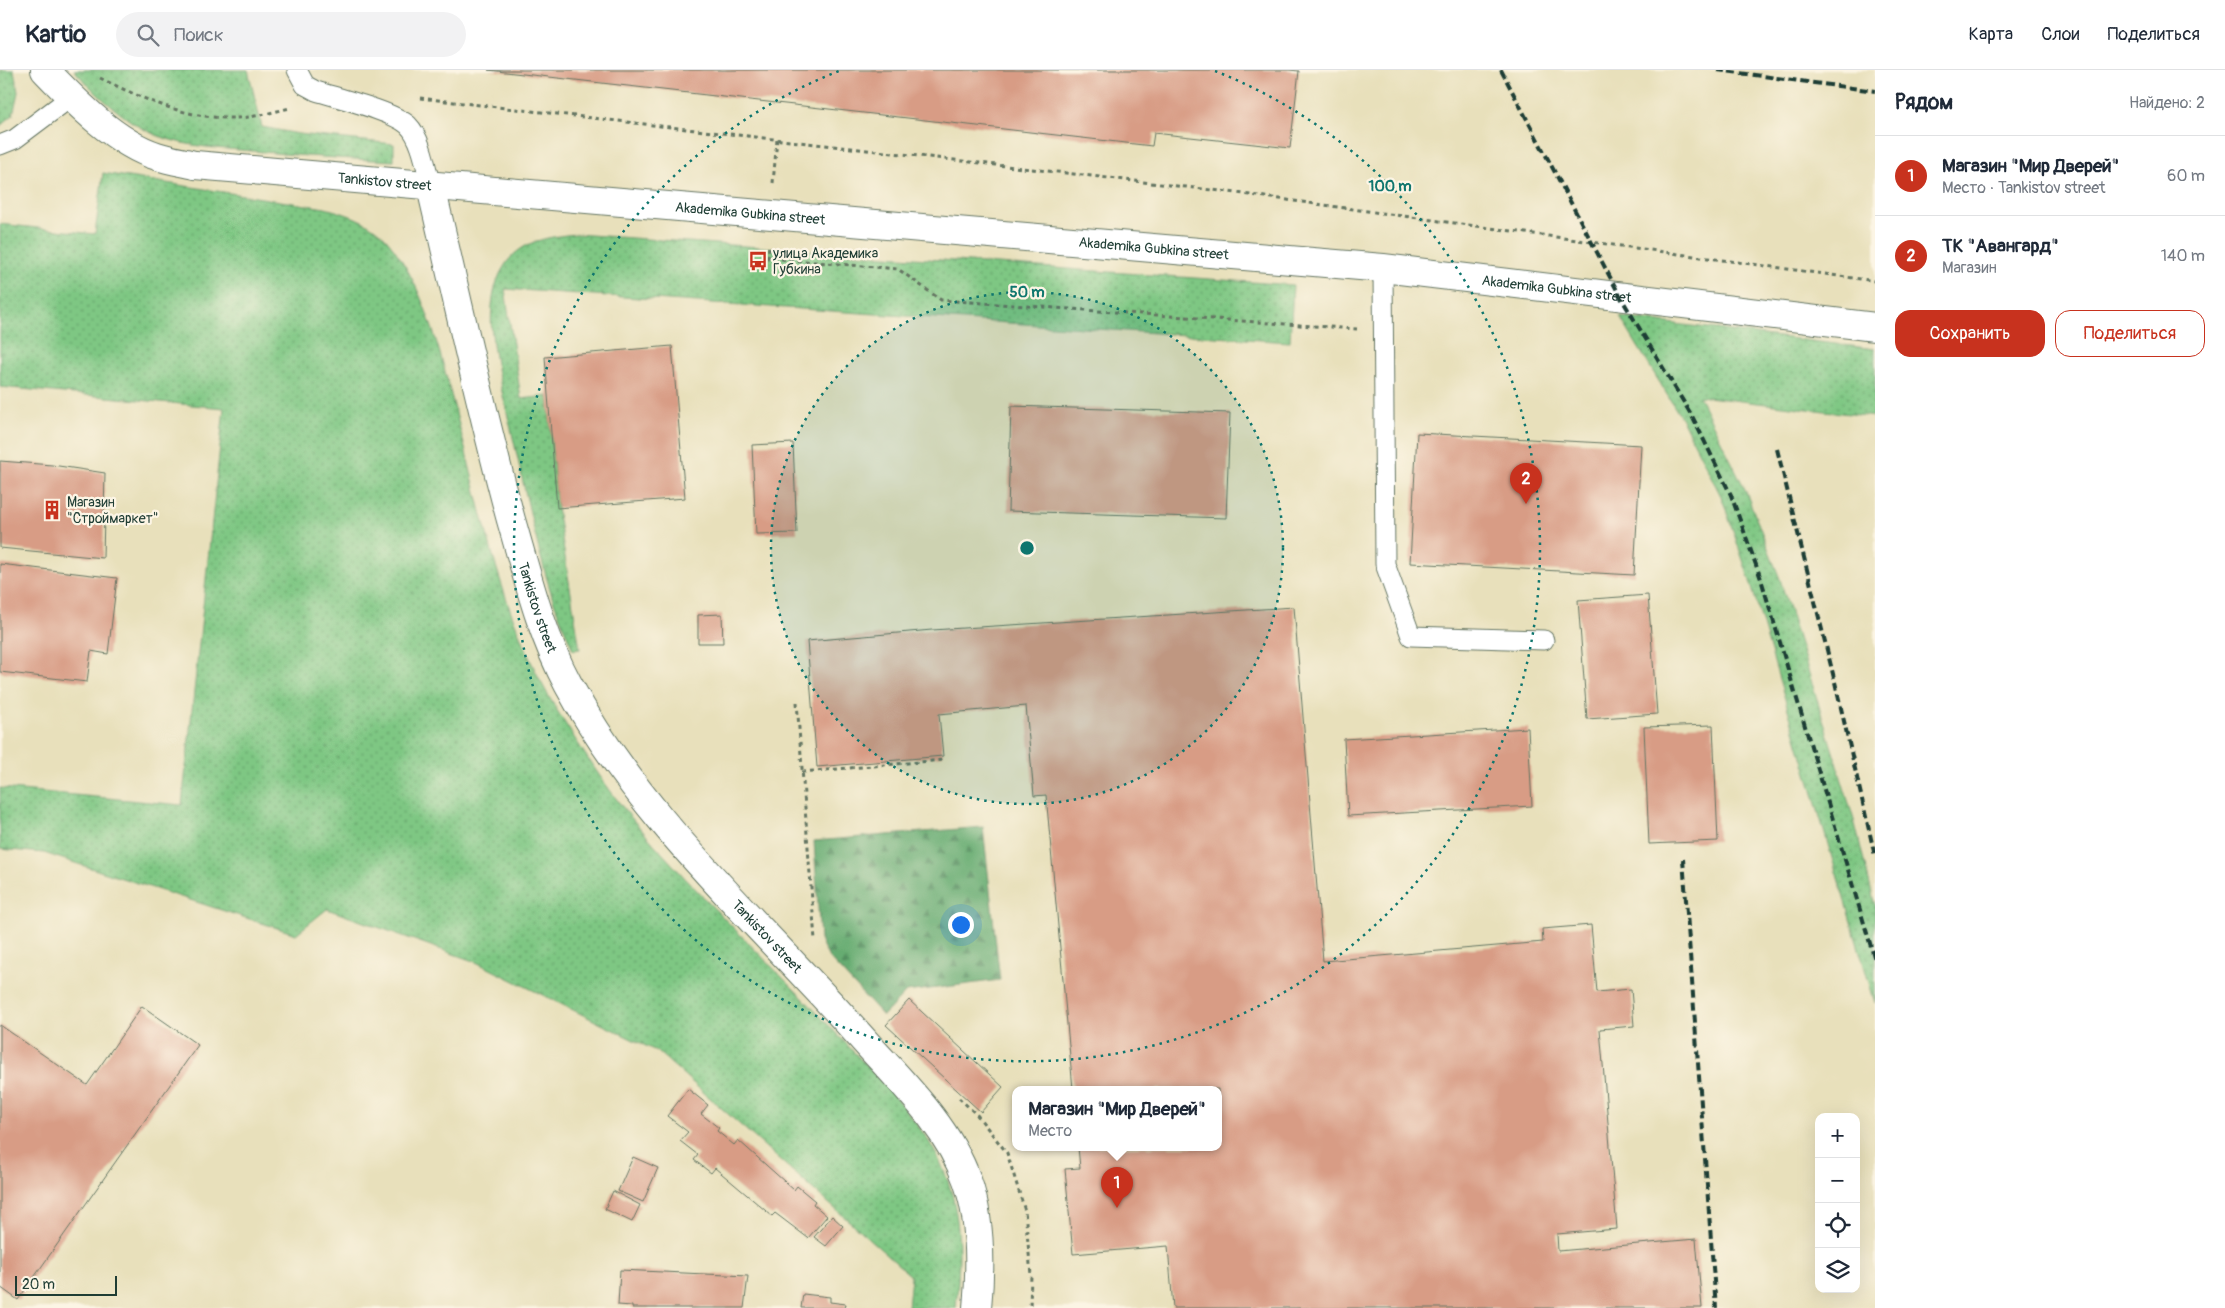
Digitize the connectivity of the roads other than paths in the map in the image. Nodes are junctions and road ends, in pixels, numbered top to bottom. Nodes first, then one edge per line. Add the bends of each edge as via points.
1 (45, 70) edge
2 (297, 70) edge
3 (71, 98) junction
4 (0, 146) edge
5 (431, 187) junction
6 (1383, 268) junction
7 (1875, 328) edge
8 (1544, 640) dead end
9 (977, 1308) edge

1 - 3 street, Tankistov street
2 - 5 lane via 305,86 390,115 408,125 418,141
3 - 4 lane via 15,139
3 - 5 street, Tankistov street via 120,137 156,156 195,165
5 - 6 street, Akademika Gubkina street
5 - 9 street, Tankistov street via 496,465 529,584 565,679 618,767 657,816 828,1000 940,1129 968,1182 976,1215
6 - 7 street, Akademika Gubkina street
6 - 8 lane via 1385,564 1411,636

